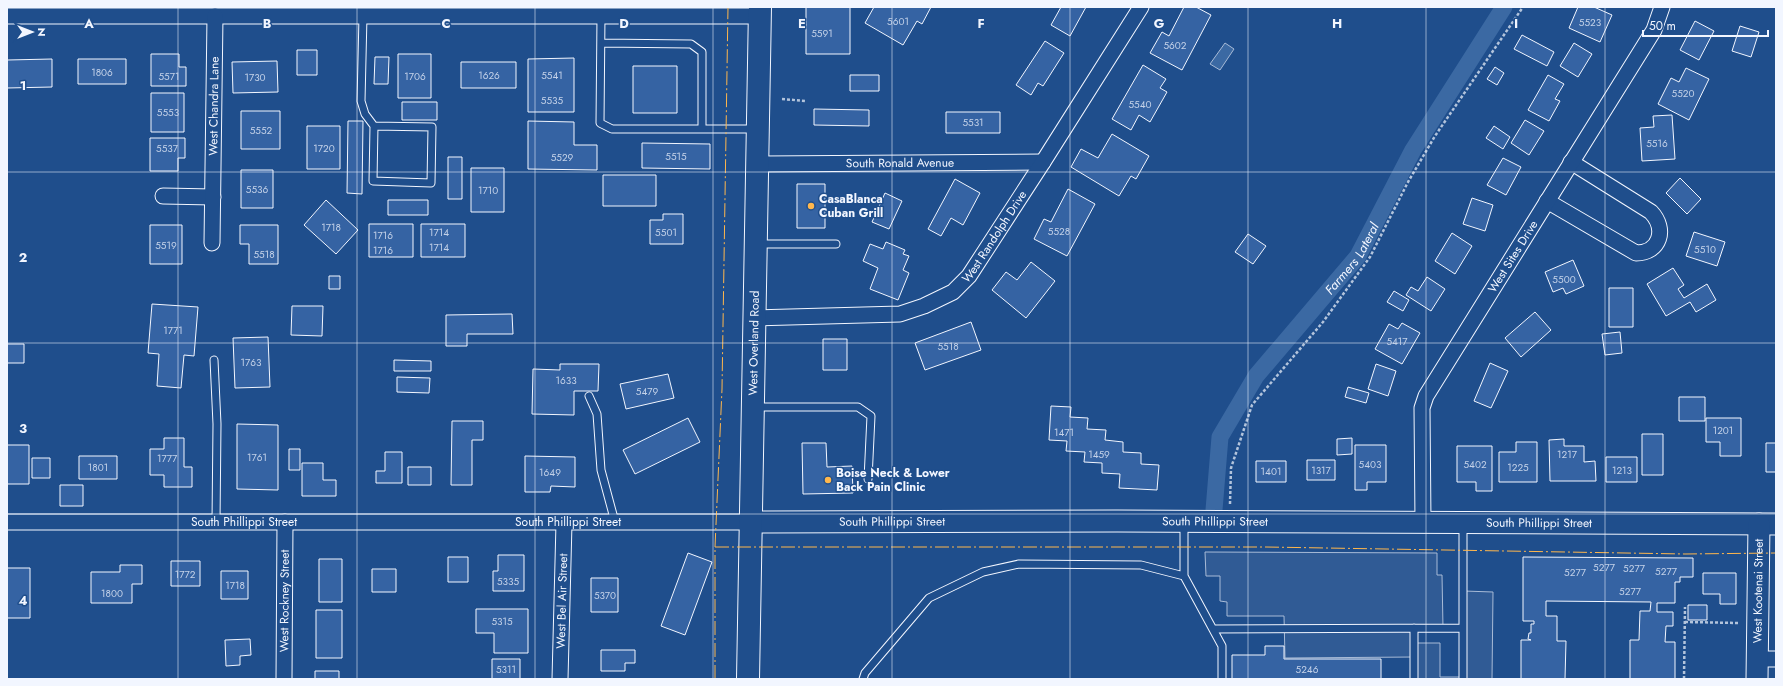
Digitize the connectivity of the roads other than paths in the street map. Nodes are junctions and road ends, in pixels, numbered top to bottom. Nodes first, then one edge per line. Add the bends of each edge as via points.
1 (1141, 7) edge
2 (1662, 7) edge
3 (281, 12) edge
4 (435, 12) edge
5 (760, 12) edge
6 (7, 16) edge
7 (215, 16) junction
8 (363, 16) junction
9 (600, 16) junction
10 (600, 43) junction
11 (374, 126) junction
12 (702, 129) junction
13 (758, 129) junction
14 (1043, 162) junction
15 (1571, 162) junction
16 (757, 164) junction
17 (164, 196) dead end
18 (212, 197) junction
19 (1547, 201) junction
20 (212, 243) dead end
21 (756, 244) junction
22 (836, 244) dead end
23 (754, 318) junction
24 (214, 360) dead end
25 (589, 396) dead end
26 (753, 407) junction
27 (868, 479) dead end
28 (1184, 521) junction
29 (7, 522) edge
30 (216, 522) junction
31 (285, 522) junction
32 (615, 522) junction
33 (751, 522) junction
34 (1423, 522) junction
35 (1464, 522) junction
36 (564, 523) junction
37 (1767, 524) edge
38 (1184, 576) junction
39 (1414, 628) junction
40 (1464, 628) junction
41 (1213, 629) junction
42 (1763, 666) edge
43 (284, 679) edge
44 (560, 679) edge
45 (748, 679) edge
46 (863, 679) edge
47 (1222, 679) edge
48 (1414, 679) edge
49 (1464, 679) edge

1 - 14 street, West Randolph Drive
2 - 15 street, West Sites Drive via 1654,30
3 - 7 street
3 - 8 street
4 - 8 street
4 - 9 street
5 - 9 street
5 - 13 main road, West Overland Road
6 - 7 street
7 - 18 street, West Chandra Lane
8 - 11 lane via 360,101
9 - 10 lane
10 - 12 lane via 691,44 702,52
10 - 12 lane via 600,122 612,129
11 - 11 lane via 432,127 432,183 373,181
12 - 13 lane
13 - 16 main road, West Overland Road
14 - 16 street, South Ronald Avenue
14 - 23 street, West Randolph Drive via 969,276 953,292 900,314
15 - 19 street, West Sites Drive
15 - 19 street via 1654,215 1660,225 1657,243 1650,250 1636,254
16 - 21 main road, West Overland Road
17 - 18 street
18 - 20 street, West Chandra Lane
19 - 34 street, West Sites Drive via 1424,402
21 - 22 lane
21 - 23 main road, West Overland Road
23 - 26 main road, West Overland Road
24 - 30 lane via 217,424
25 - 32 lane via 598,414 601,470
26 - 27 lane via 858,407 871,416
26 - 33 main road, West Overland Road
28 - 33 street, South Phillippi Street
28 - 34 street, South Phillippi Street
28 - 38 lane
29 - 30 street, South Phillippi Street
30 - 31 street, South Phillippi Street
31 - 36 street, South Phillippi Street
31 - 43 street, West Rockney Street
32 - 33 street, South Phillippi Street
32 - 36 street, South Phillippi Street
33 - 45 main road, West Overland Road
34 - 35 street, South Phillippi Street
35 - 37 street, South Phillippi Street
35 - 40 lane
36 - 44 street, West Bel Air Street
37 - 42 street, West Kootenai Street
38 - 41 lane
38 - 46 lane via 1141,566 1019,564 983,572 929,598 865,673
39 - 40 lane
39 - 41 lane
39 - 48 lane
40 - 49 lane
41 - 47 lane via 1222,646

